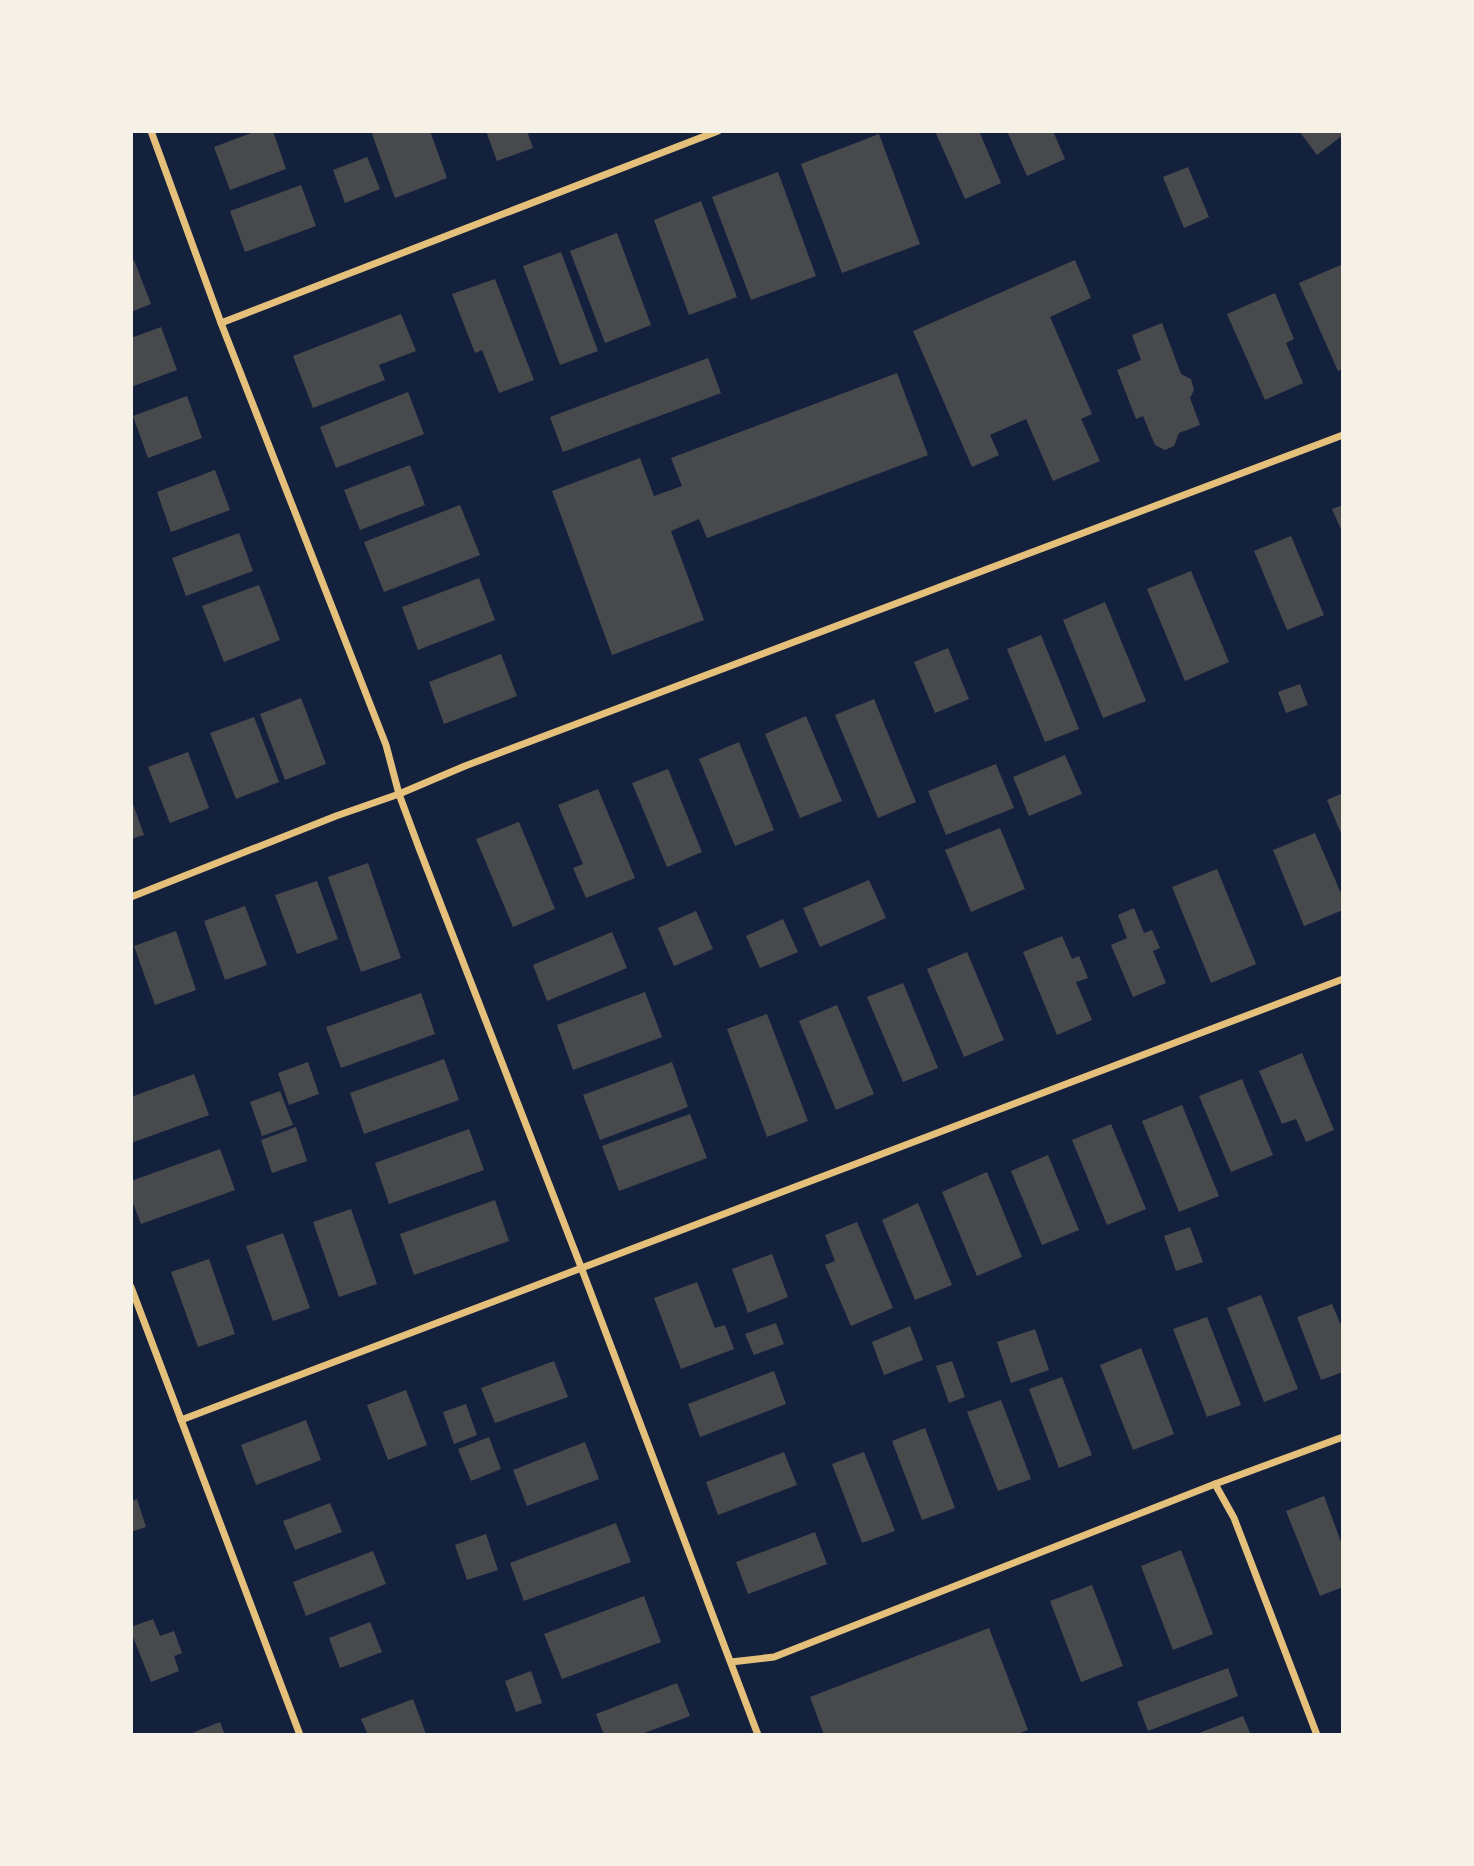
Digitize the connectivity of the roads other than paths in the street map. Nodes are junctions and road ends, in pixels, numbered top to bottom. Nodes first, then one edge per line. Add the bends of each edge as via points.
1 (151, 131) edge
2 (718, 131) edge
3 (221, 323) junction
4 (1343, 435) edge
5 (399, 794) junction
6 (131, 897) edge
7 (1343, 979) edge
8 (581, 1267) junction
9 (131, 1287) edge
10 (181, 1420) junction
11 (1343, 1437) edge
12 (1216, 1484) junction
13 (731, 1662) junction
14 (300, 1735) edge
15 (758, 1735) edge
16 (1317, 1735) edge

1 - 3 street
2 - 3 street
3 - 5 street via 386,745
4 - 5 street
5 - 6 street
5 - 8 street
7 - 8 street
8 - 10 street
8 - 13 street
9 - 10 street
10 - 14 street
11 - 12 street
12 - 13 street via 774,1657
12 - 16 street via 1234,1518
13 - 15 street

